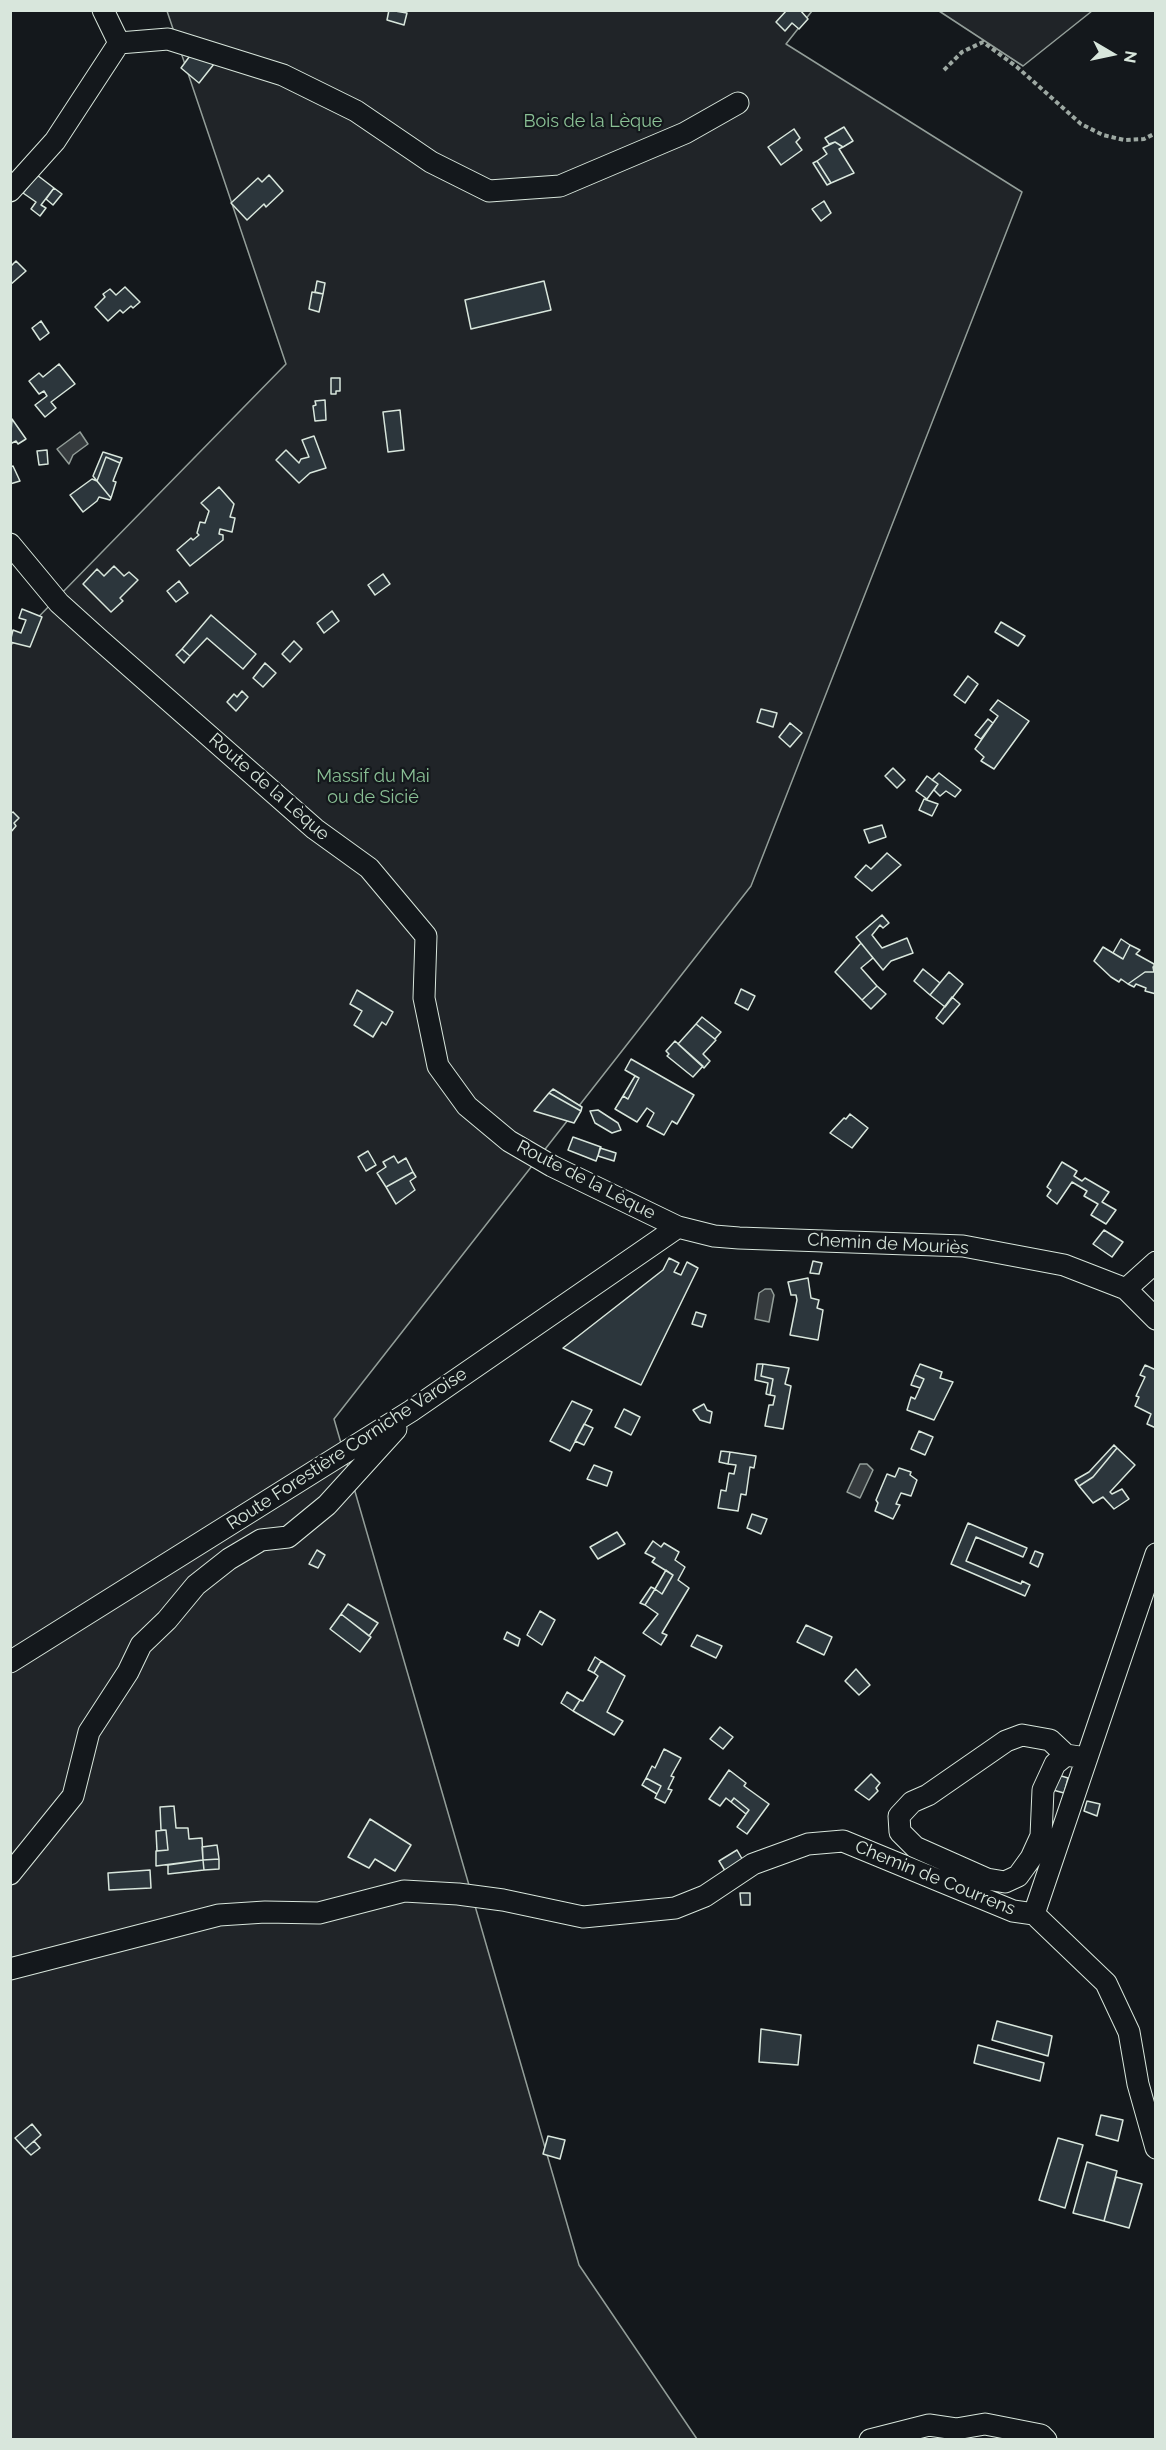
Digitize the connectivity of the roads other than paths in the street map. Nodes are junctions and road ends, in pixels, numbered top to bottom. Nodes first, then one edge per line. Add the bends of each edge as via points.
1 (103, 10) edge
2 (119, 43) junction
3 (738, 103) dead end
4 (10, 190) edge
5 (10, 544) edge
6 (678, 1227) junction
7 (1155, 1262) edge
8 (1126, 1290) junction
9 (1155, 1319) edge
10 (411, 1411) junction
11 (1155, 1554) edge
12 (10, 1662) edge
13 (1076, 1756) junction
14 (10, 1874) edge
15 (1034, 1914) junction
16 (10, 1969) edge
17 (1155, 2148) edge
18 (870, 2439) edge
19 (1046, 2439) edge

1 - 2 street
2 - 3 street via 168,39 283,75 356,111 431,162 489,191 560,186 685,133
2 - 4 street via 55,141
5 - 6 street, Route de la Lèque via 59,603 315,829 369,868 426,936 424,998 438,1066 467,1107 526,1151
6 - 8 street, Chemin de Mouriès via 739,1238 963,1246 1064,1265
6 - 10 street, Route Forestière Corniche Varoise
7 - 8 street
8 - 9 street
10 - 12 street, Route Forestière Corniche Varoise
10 - 14 street via 327,1505 288,1537 261,1540 229,1559 196,1585 141,1645 89,1732 73,1796
11 - 13 street, Chemin de Courrens
13 - 13 street via 1055,1764 1043,1790 1041,1836 1018,1876 1005,1882 987,1880 915,1846 900,1832 899,1816 912,1802 1006,1741 1033,1736 1050,1740
13 - 15 street, Chemin de Courrens
15 - 16 street, Chemin de Courrens via 1013,1911 843,1841 808,1844 753,1864 705,1896 675,1908 583,1917 503,1900 404,1891 319,1913 219,1915
15 - 17 street, Chemin de Courrens via 1106,1983 1117,2004 1129,2032
18 - 19 street via 928,2425 956,2428 985,2424

